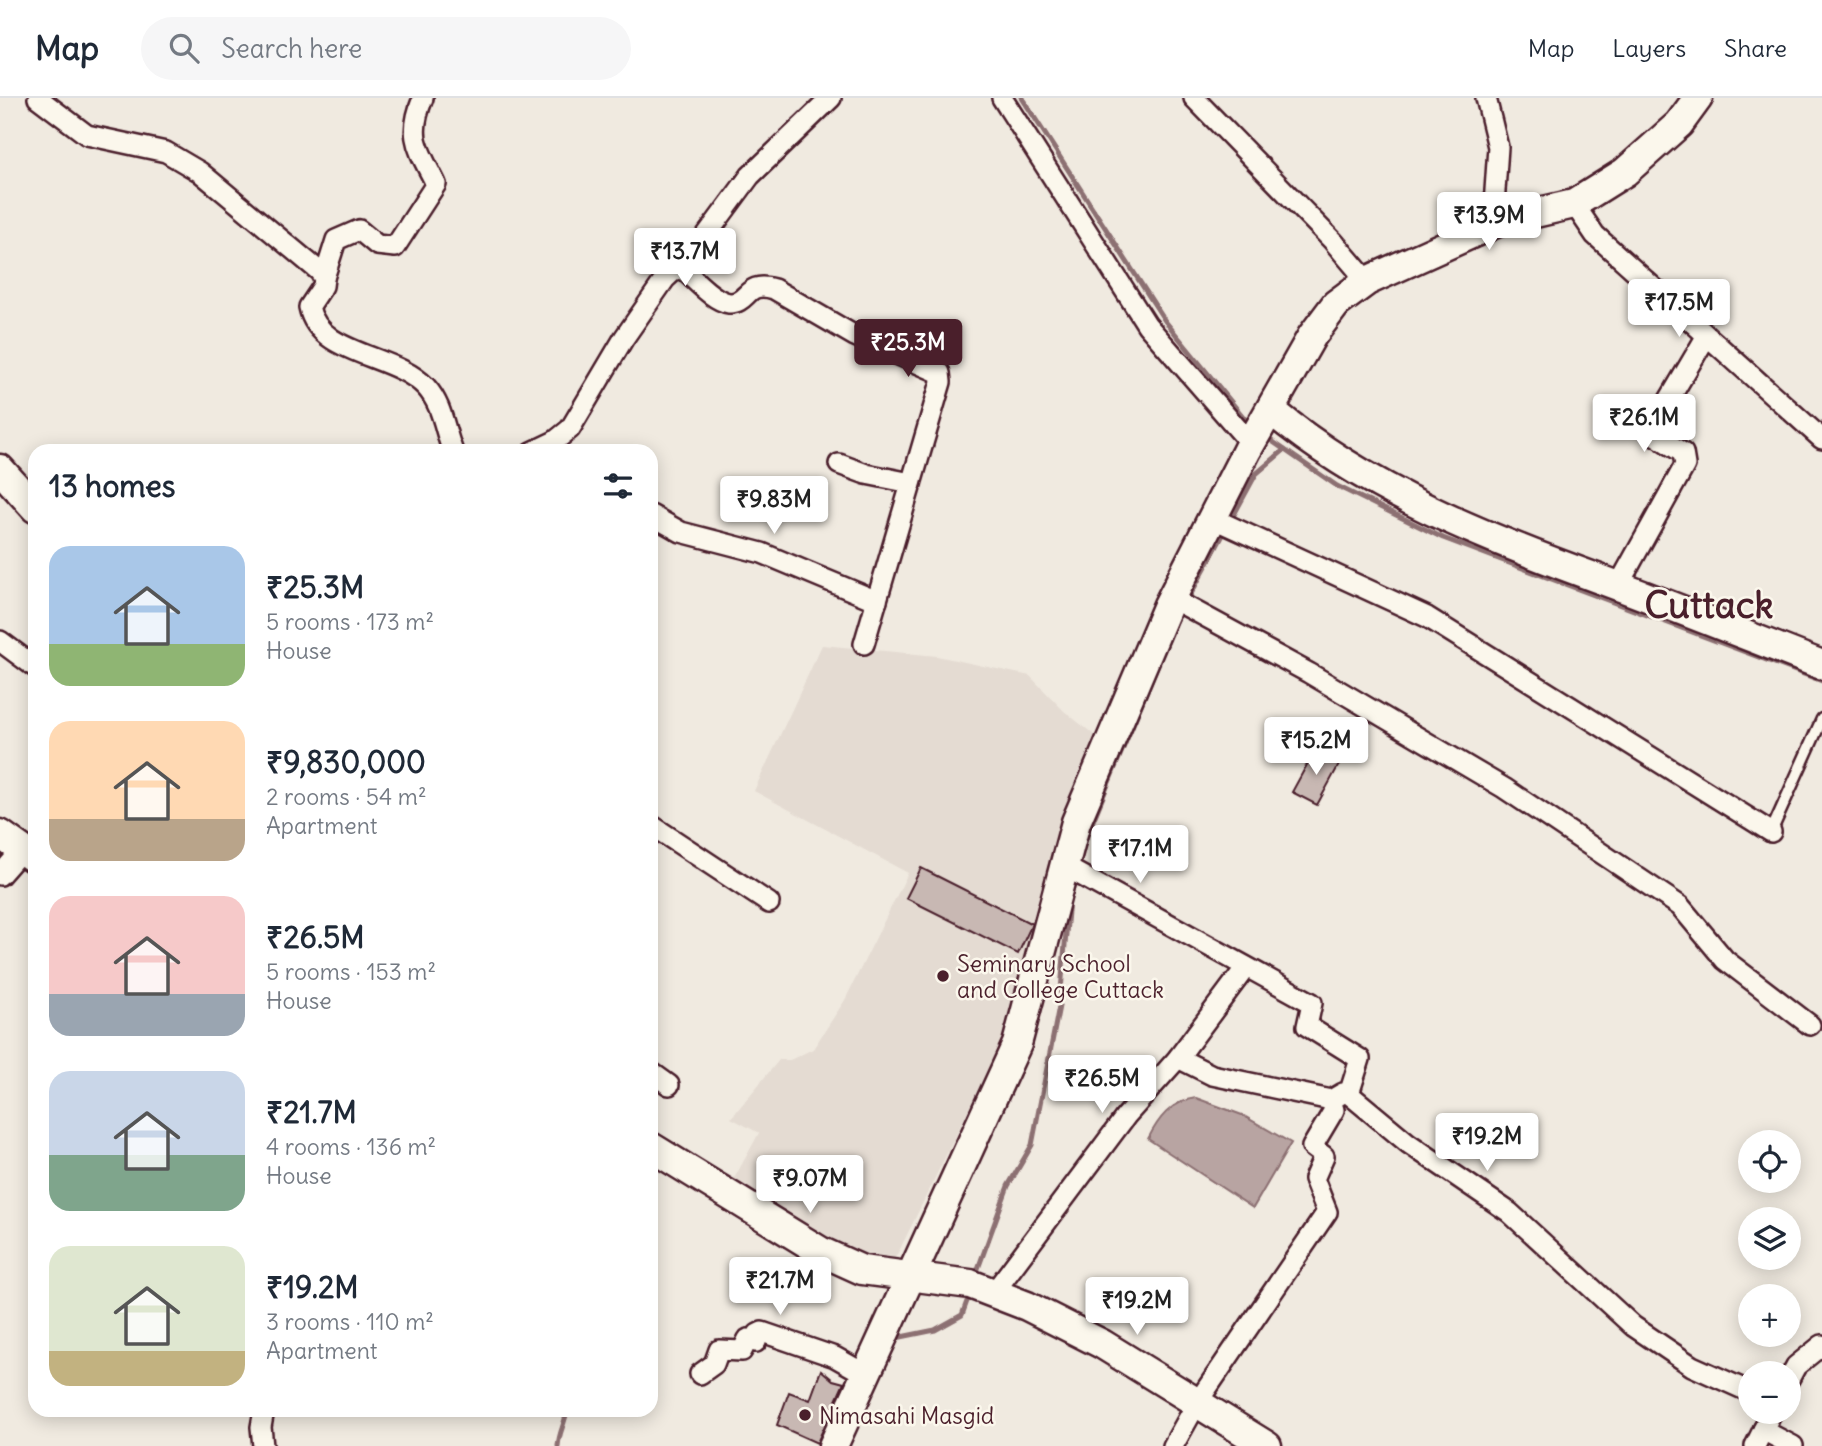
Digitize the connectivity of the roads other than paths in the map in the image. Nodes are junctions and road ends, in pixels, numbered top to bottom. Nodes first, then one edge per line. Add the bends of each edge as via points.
1 (38, 98) edge
2 (424, 98) edge
3 (831, 98) edge
4 (1002, 98) edge
5 (1194, 98) edge
6 (1486, 98) edge
7 (1698, 98) edge
8 (1574, 204) junction
9 (1500, 221) junction
10 (679, 266) junction
11 (324, 278) junction
12 (1367, 281) junction
13 (1706, 337) junction
14 (1271, 412) junction
15 (1822, 439) edge
16 (1253, 442) junction
17 (451, 444) edge
18 (550, 444) edge
19 (839, 464) dead end
20 (4, 481) edge
21 (911, 483) junction
22 (28, 502) edge
23 (658, 519) edge
24 (1212, 519) junction
25 (1618, 586) junction
26 (1171, 598) junction
27 (877, 601) junction
28 (0, 640) edge
29 (864, 644) dead end
30 (28, 662) edge
31 (1822, 665) edge
32 (1822, 719) edge
33 (1770, 832) joint
34 (658, 835) edge
35 (19, 848) edge
36 (1064, 866) junction
37 (0, 875) edge
38 (769, 903) dead end
39 (1246, 967) junction
40 (1810, 1025) dead end
41 (1178, 1058) junction
42 (658, 1077) edge
43 (669, 1085) dead end
44 (1340, 1097) junction
45 (658, 1151) edge
46 (910, 1277) junction
47 (982, 1287) junction
48 (1822, 1345) edge
49 (1801, 1362) edge
50 (700, 1374) dead end
51 (865, 1374) junction
52 (1738, 1387) edge
53 (1197, 1402) junction
54 (263, 1417) edge
55 (1759, 1438) edge
56 (263, 1446) edge
57 (833, 1446) edge
58 (1173, 1446) edge
59 (1267, 1446) edge
60 (1793, 1446) edge

1 - 11 street via 88,135 166,152 200,173
2 - 11 street via 414,120 414,141 436,184 395,247 377,245 359,230 336,240
3 - 10 street via 750,176
4 - 16 street via 1147,325
5 - 12 street
6 - 9 street via 1499,147 1494,205
7 - 8 street via 1679,124 1625,172
8 - 9 street
8 - 13 street via 1595,235
9 - 12 street
10 - 18 street via 643,309 570,429
10 - 21 street via 729,303 760,285 774,289 855,336 935,368 941,382
11 - 17 street via 309,307 312,320 330,339 386,361 426,387 440,407
12 - 14 street via 1336,304 1312,336
13 - 15 street
13 - 25 street via 1650,432 1683,453 1685,465
14 - 16 street
14 - 25 street via 1408,501 1483,536
16 - 24 street
19 - 21 street
20 - 22 street
21 - 27 street
23 - 27 street via 681,532 762,553
24 - 26 street
24 - 33 street via 1427,617
25 - 31 street
26 - 36 street via 1076,822
26 - 40 street via 1504,788 1680,906 1726,960
27 - 29 street
28 - 30 street
32 - 33 lane
34 - 38 street
35 - 37 street
36 - 39 street
36 - 46 street via 1017,1044
39 - 41 street
39 - 44 street via 1312,1003 1307,1026 1360,1059
41 - 44 street via 1212,1075
41 - 47 street
42 - 43 street
44 - 52 street via 1509,1212 1633,1326 1692,1366
44 - 53 street via 1312,1147 1324,1156 1314,1179 1327,1212
45 - 46 street via 820,1251 862,1270
46 - 47 street
46 - 51 street
47 - 53 street via 1102,1344
48 - 49 street
50 - 51 street via 714,1364 719,1350 742,1351 748,1339 756,1342 762,1332 835,1357
51 - 57 street
53 - 58 street
53 - 59 street
54 - 56 street
55 - 60 street

